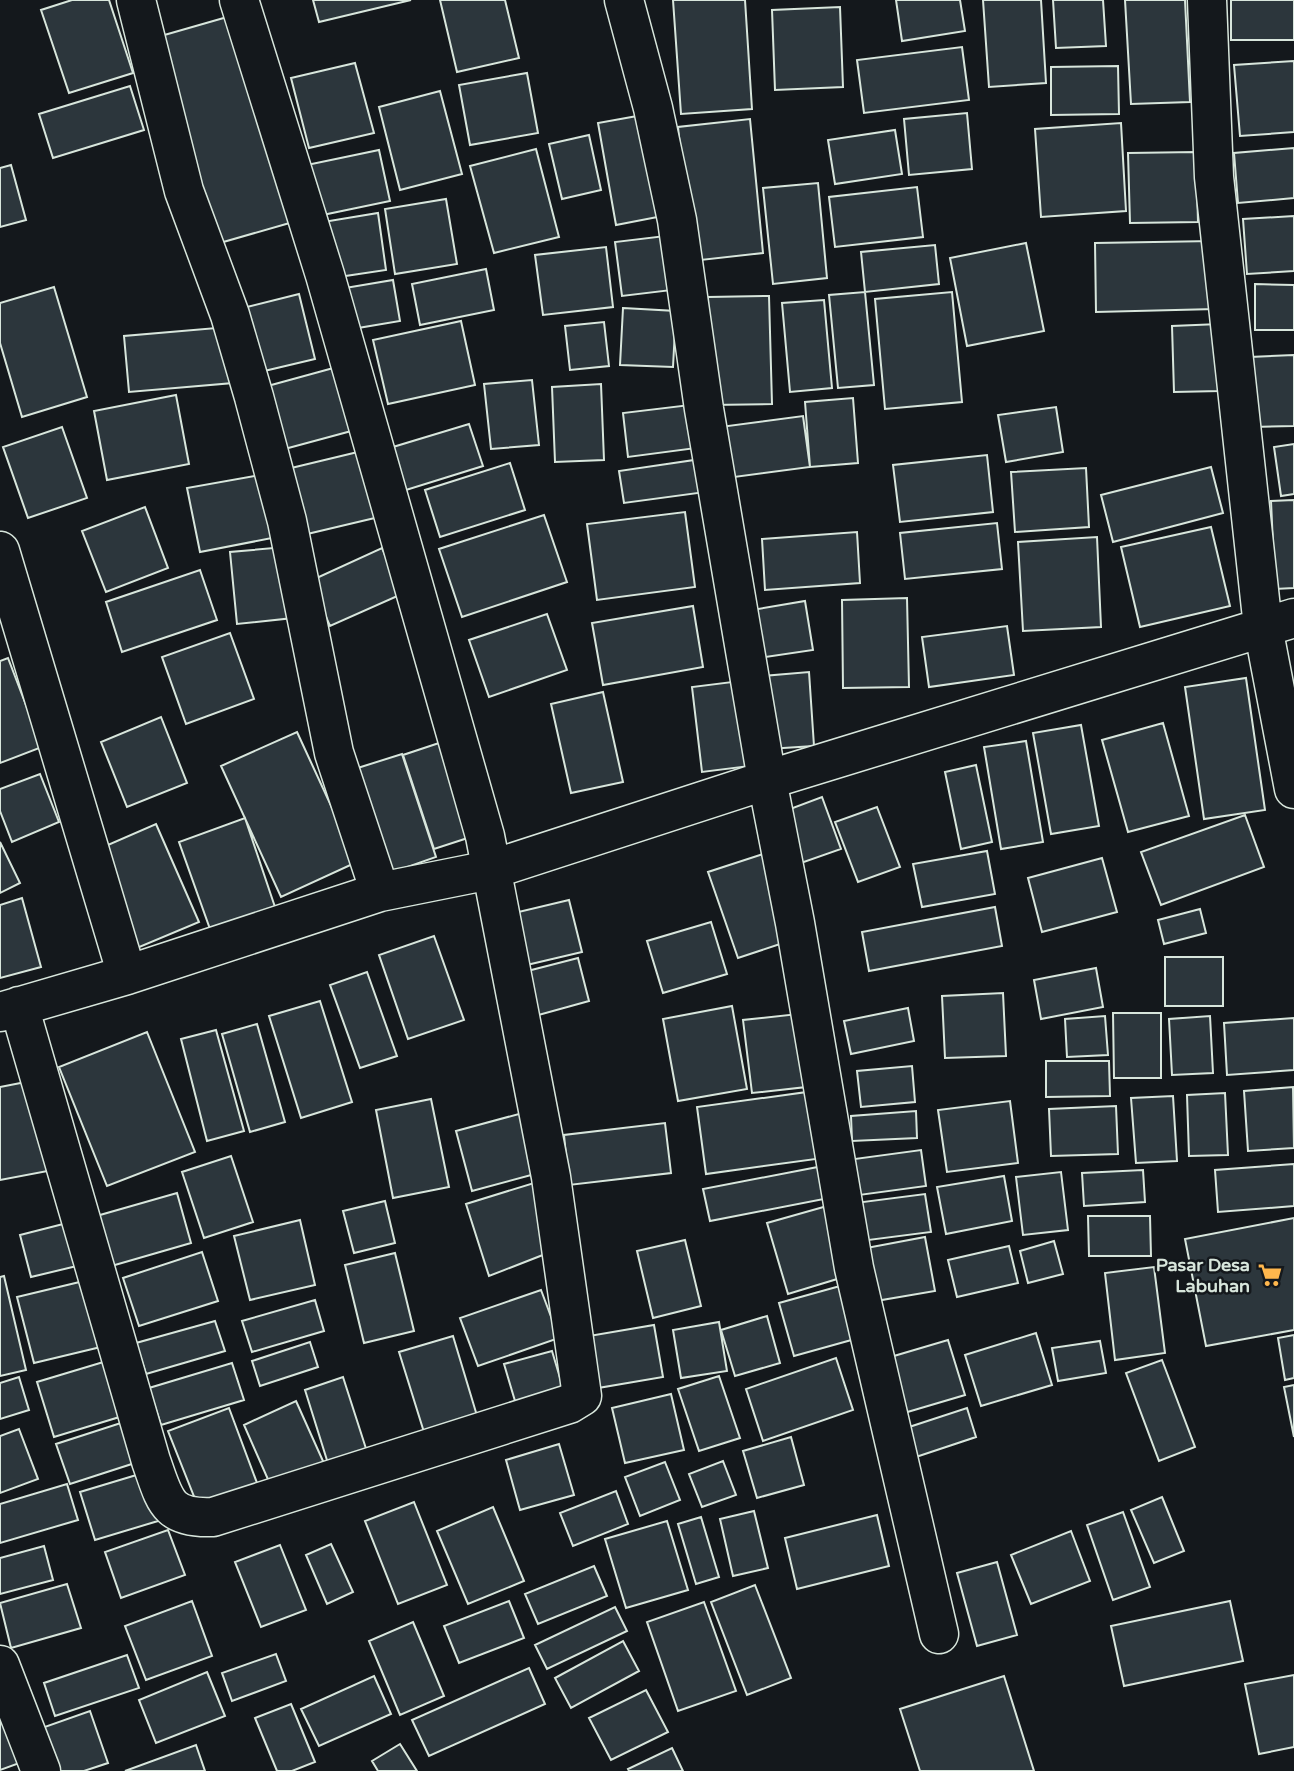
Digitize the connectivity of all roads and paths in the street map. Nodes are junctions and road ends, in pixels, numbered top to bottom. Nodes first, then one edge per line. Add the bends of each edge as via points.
1 (136, 0) edge
2 (239, 0) edge
3 (624, 0) edge
4 (1207, 0) edge
5 (0, 551) edge
6 (1278, 622) edge
7 (767, 780) junction
8 (1294, 789) edge
9 (490, 870) junction
10 (380, 892) junction
11 (127, 975) junction
12 (9, 1009) edge
13 (939, 1634) dead end
14 (0, 1665) edge
15 (41, 1771) edge

1 - 10 street via 184,191 230,315 254,397 287,521 334,753
2 - 9 street via 325,275 465,760
3 - 7 street via 677,220
4 - 6 street via 1214,177
5 - 11 street
6 - 7 street
6 - 8 street
7 - 9 street
7 - 13 street via 854,1268
9 - 10 street
9 - 12 street via 551,1177 582,1396 569,1404 213,1517 189,1518 165,1498
10 - 11 street
11 - 12 street
14 - 15 street

